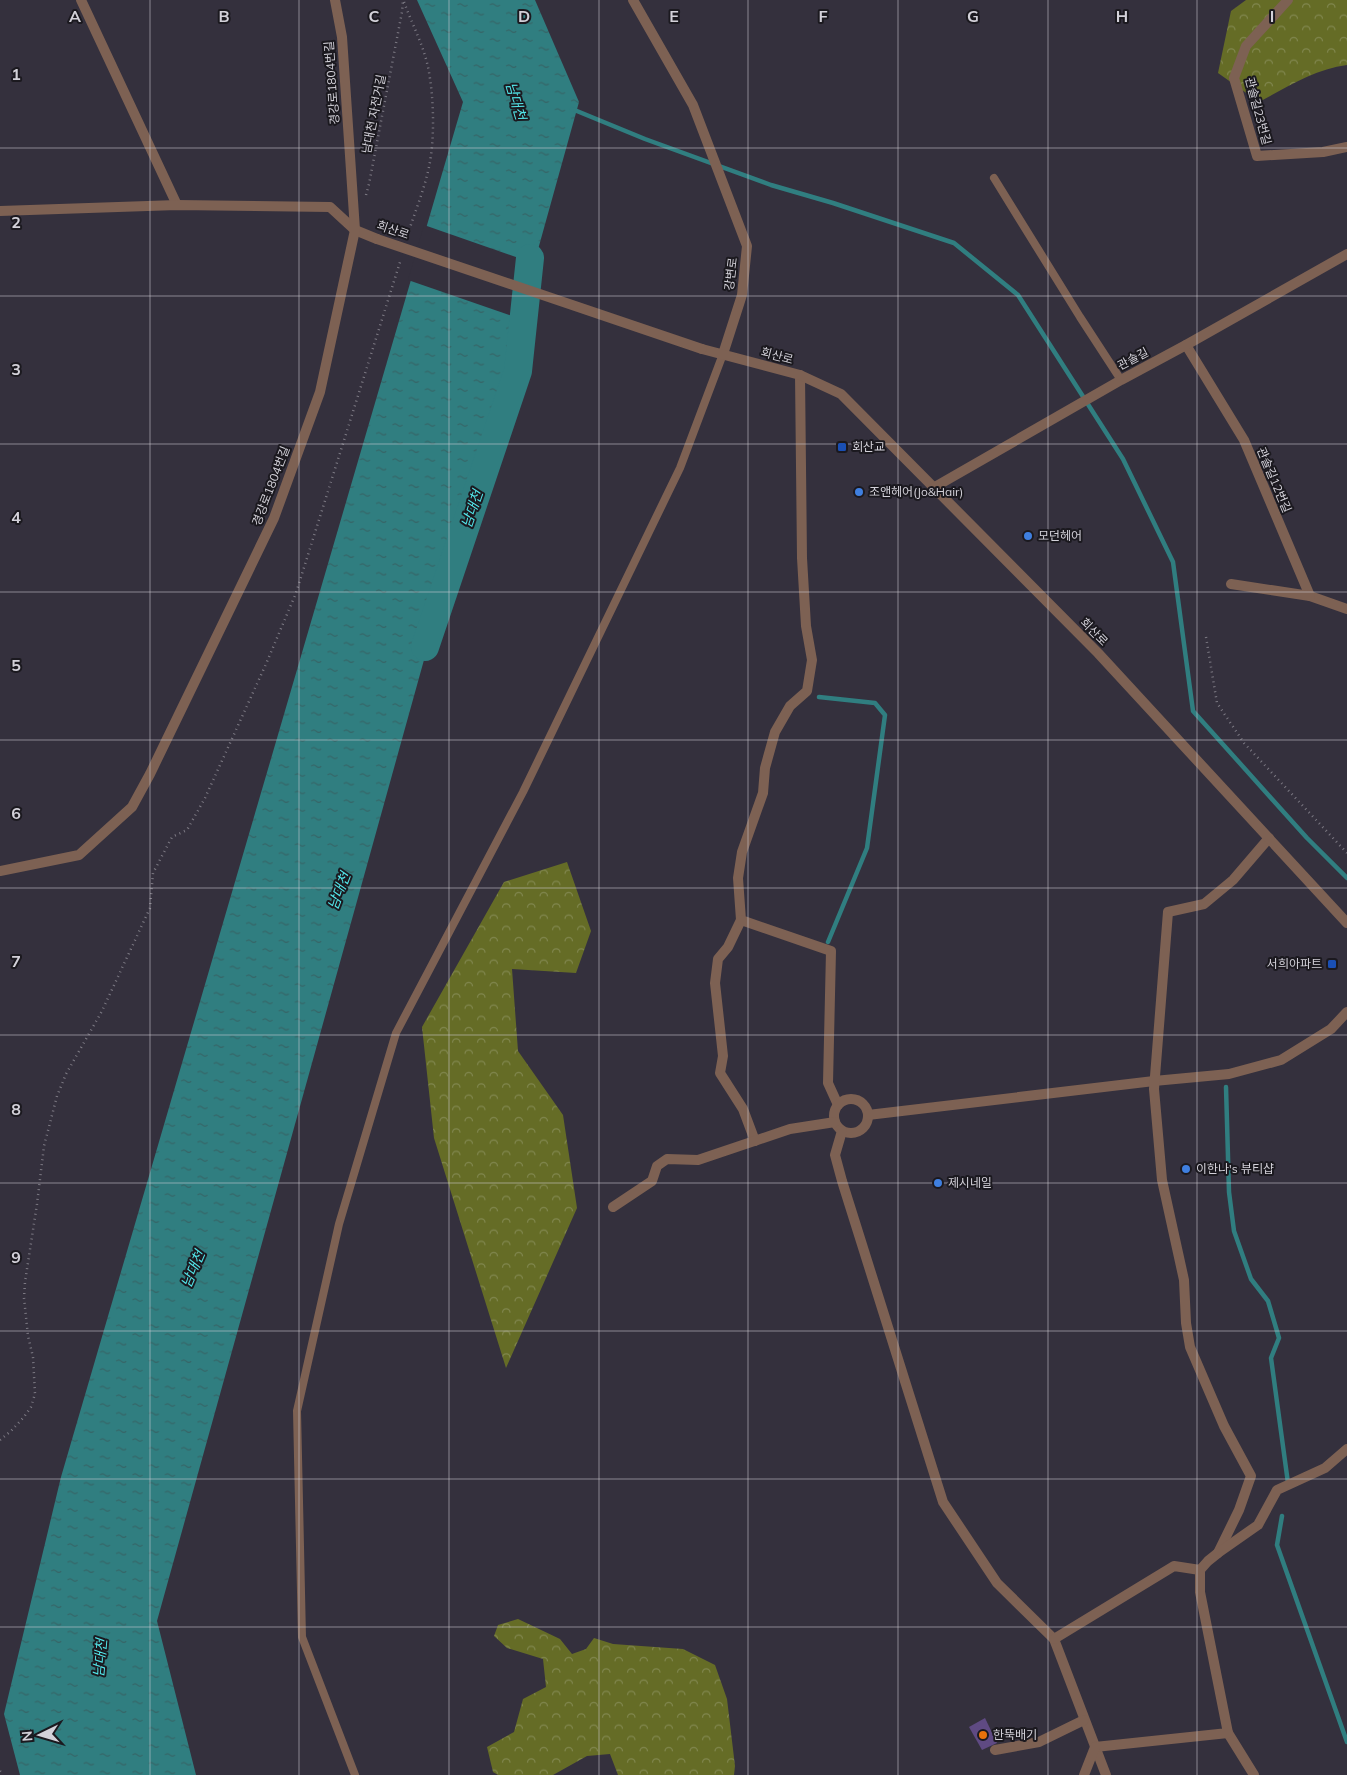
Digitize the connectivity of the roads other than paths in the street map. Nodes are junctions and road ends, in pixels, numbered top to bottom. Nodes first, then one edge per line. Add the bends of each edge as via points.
1 (80, 0) edge
2 (335, 0) edge
3 (633, 0) edge
4 (1288, 0) edge
5 (1347, 147) edge
6 (994, 178) dead end
7 (177, 205) junction
8 (0, 211) edge
9 (355, 230) junction
10 (1347, 254) edge
11 (1186, 346) junction
12 (723, 354) junction
13 (800, 375) junction
14 (1120, 380) junction
15 (933, 488) junction
16 (1231, 584) dead end
17 (1310, 596) junction
18 (1347, 609) edge
19 (1269, 838) junction
20 (0, 871) edge
21 (741, 920) junction
22 (1347, 924) edge
23 (1347, 1012) edge
24 (1154, 1081) junction
25 (838, 1105) junction
26 (868, 1114) junction
27 (835, 1122) junction
28 (842, 1131) junction
29 (756, 1141) junction
30 (613, 1207) dead end
31 (1347, 1449) edge
32 (1218, 1553) junction
33 (1200, 1570) junction
34 (1054, 1639) junction
35 (1084, 1720) junction
36 (1228, 1733) junction
37 (1095, 1748) junction
38 (995, 1750) dead end
39 (355, 1775) edge
40 (1084, 1775) edge
41 (1106, 1775) edge
42 (1254, 1775) edge

1 - 7 street
2 - 9 street, 경강로1804번길 via 342,37
3 - 12 street, 강변로 via 693,105 747,246 742,294
4 - 5 street, 관솔길23번길 via 1246,46 1234,78 1257,156
6 - 14 lane
7 - 8 street, 회산로
7 - 9 street, 회산로 via 330,207
9 - 12 street, 회산로, bridge
9 - 20 street, 경강로1804번길 via 320,392 274,518 132,807 79,855
10 - 11 street, 관솔길
11 - 14 street, 관솔길
11 - 17 street, 관솔길12번길 via 1244,440
12 - 13 street, 회산로
12 - 39 lane via 680,468 523,792 396,1033 339,1224 297,1411 302,1637
13 - 15 street, 회산로 via 841,394
13 - 21 street via 802,558 806,626 812,660 806,691 790,706 775,732 765,768 763,793 742,852 738,878
14 - 15 street, 관솔길
15 - 19 street, 회산로 via 1098,653
16 - 17 street
17 - 18 street
19 - 22 street, 회산로
19 - 24 street via 1233,880 1204,904 1168,912
21 - 25 street via 831,951 828,1083
21 - 29 street via 718,960 715,983 723,1056 720,1073 743,1109
23 - 24 street via 1331,1029 1281,1060 1230,1074
24 - 26 street
24 - 32 street via 1162,1180 1184,1280 1190,1347 1224,1426 1251,1476
25 - 26 street via 853,1099 864,1104
25 - 27 street
26 - 28 street via 863,1129 853,1133
27 - 28 street
27 - 29 street via 790,1129
28 - 34 street via 836,1155 842,1181 943,1502 996,1583
29 - 30 street via 698,1160 667,1159 657,1166 652,1181
31 - 32 street via 1326,1468 1277,1490 1258,1525
32 - 33 street
33 - 34 street via 1174,1566
33 - 36 street via 1200,1592
34 - 35 street
35 - 37 street
35 - 38 street via 1039,1742
36 - 37 street
36 - 42 street
37 - 40 street
37 - 41 street

